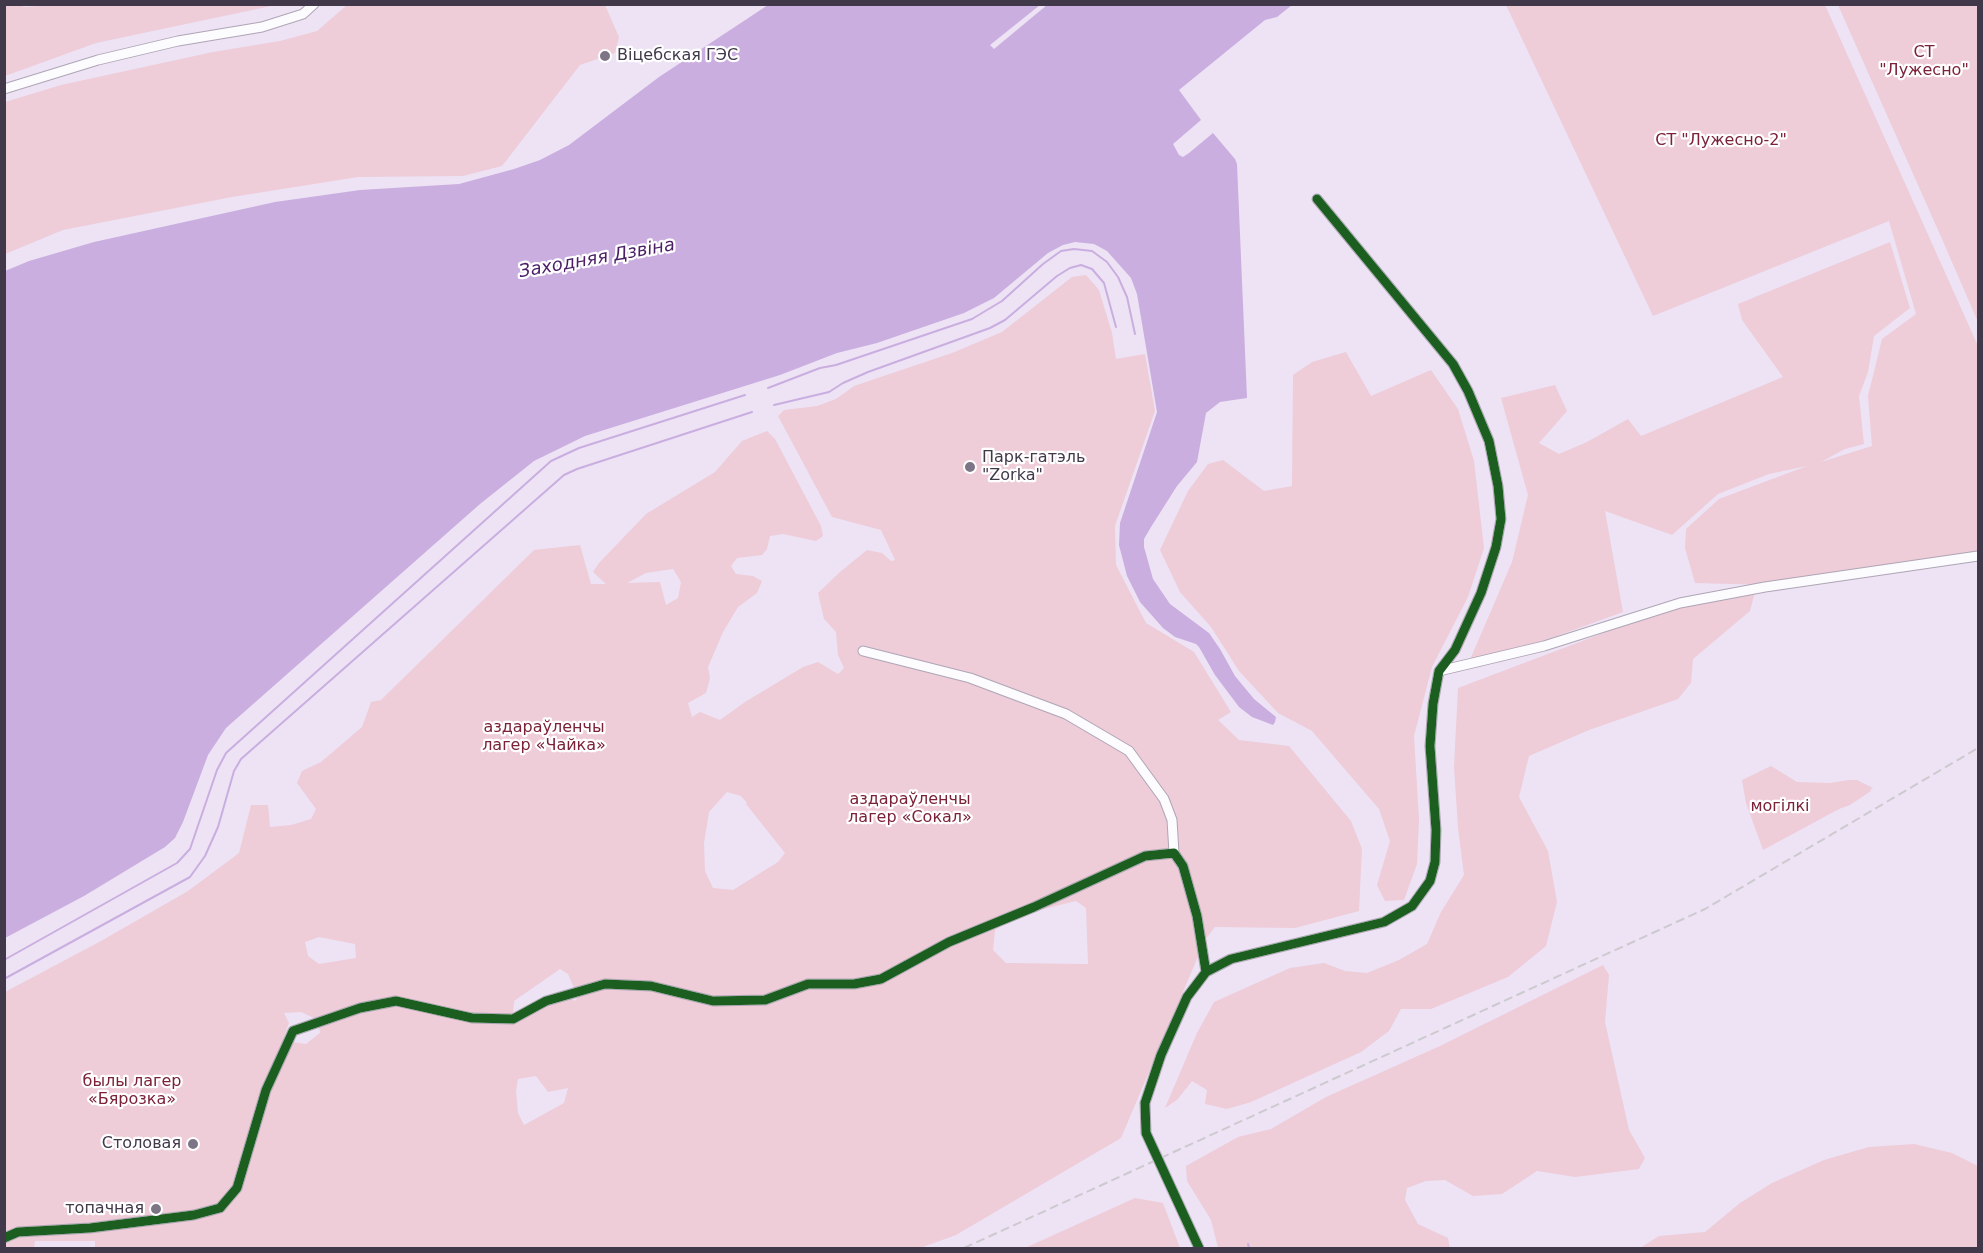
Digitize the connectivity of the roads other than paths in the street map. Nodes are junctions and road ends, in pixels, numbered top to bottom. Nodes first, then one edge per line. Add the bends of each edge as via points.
1 (314, 4) edge
2 (4, 89) edge
3 (1317, 199) dead end
4 (1978, 556) edge
5 (863, 651) dead end
6 (1439, 671) junction
7 (1174, 853) junction
8 (1206, 972) junction
9 (4, 1238) edge
10 (1198, 1248) edge

1 - 2 street via 303,14 261,27 98,60
3 - 6 street via 1453,364 1489,441 1501,519 1496,547 1464,631
4 - 6 street via 1765,586 1680,603 1544,646
5 - 7 street via 970,678 1066,714 1129,751 1164,799 1172,820
6 - 8 street via 1430,746 1435,862 1430,881 1412,906 1384,922 1231,959
7 - 8 street via 1183,866 1197,916
7 - 9 street via 1145,856 949,942 880,979 863,983 808,984 765,1000 713,1001 651,986 605,984 546,1001 513,1019 472,1018 396,1001 360,1008 293,1031 266,1090 237,1188 220,1208 90,1228 18,1232
8 - 10 street via 1187,997 1145,1103 1146,1133

